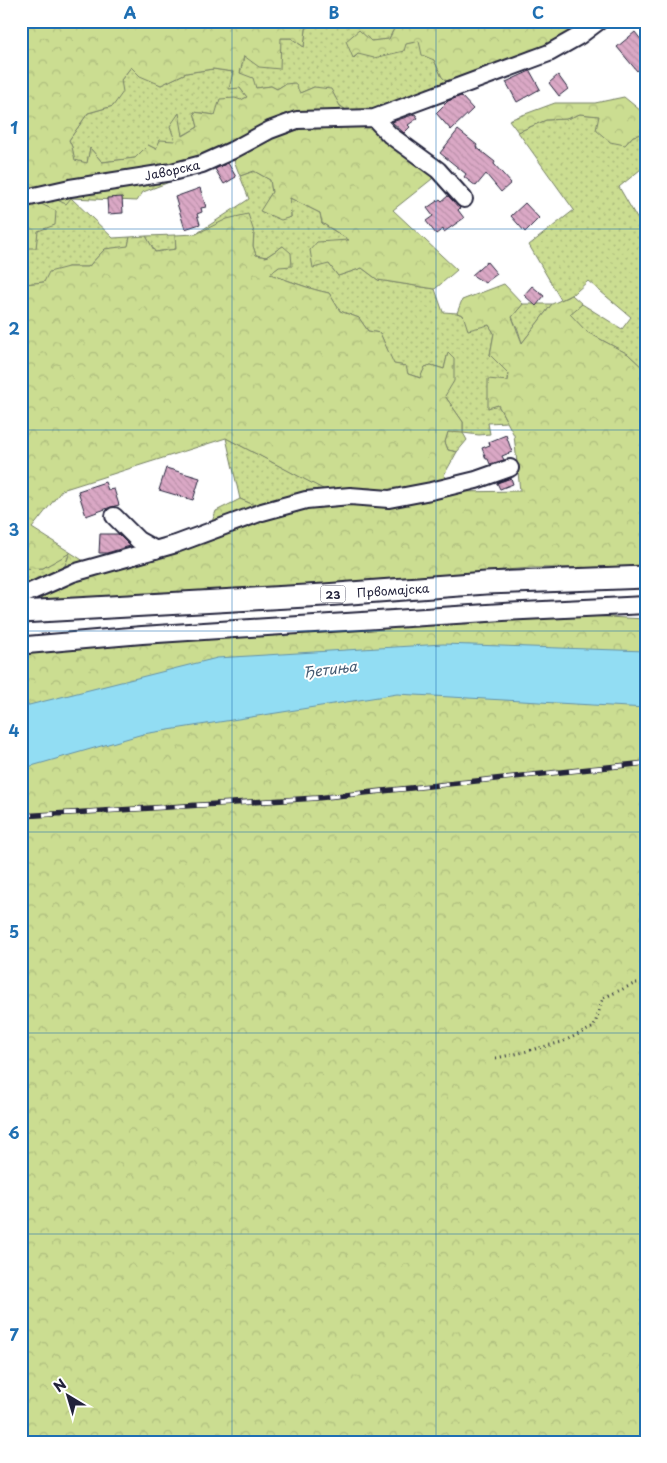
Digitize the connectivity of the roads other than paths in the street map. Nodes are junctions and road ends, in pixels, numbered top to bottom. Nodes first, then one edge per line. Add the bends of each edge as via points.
1 (599, 21) edge
2 (374, 118) junction
3 (21, 199) edge
4 (464, 200) dead end
5 (510, 468) dead end
6 (114, 516) dead end
7 (156, 550) junction
8 (646, 577) edge
9 (21, 596) edge
10 (646, 605) edge
11 (21, 612) edge
12 (21, 643) edge

1 - 2 street, Јаворска via 550,53
2 - 3 street, Јаворска via 297,120 202,164
2 - 4 street via 390,135 438,170
5 - 7 street via 476,480 389,499 350,496 306,500 262,512
6 - 7 street via 138,540
7 - 9 street via 73,573
8 - 11 main road, Првомајска / 23 via 486,583
10 - 12 street

